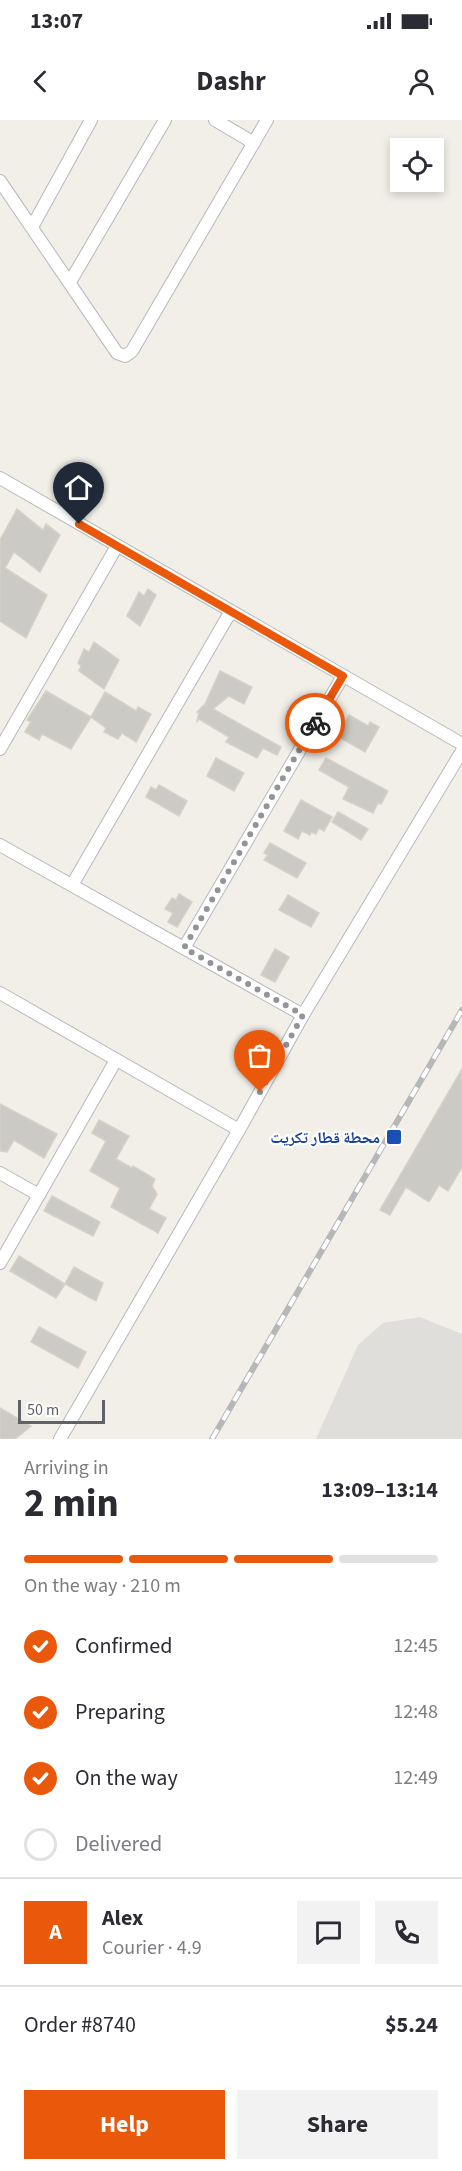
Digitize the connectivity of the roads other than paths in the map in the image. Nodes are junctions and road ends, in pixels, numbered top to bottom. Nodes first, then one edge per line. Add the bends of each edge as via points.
1 (92, 120) edge
2 (165, 120) edge
3 (215, 120) edge
4 (267, 120) edge
5 (254, 143) junction
6 (0, 181) edge
7 (32, 227) junction
8 (70, 282) junction
9 (1, 481) edge
10 (117, 546) junction
11 (231, 611) junction
12 (343, 676) junction
13 (462, 744) edge
14 (0, 749) edge
15 (462, 751) edge
16 (0, 845) edge
17 (72, 885) junction
18 (184, 948) junction
19 (0, 993) edge
20 (303, 1015) junction
21 (116, 1060) junction
22 (239, 1130) junction
23 (0, 1173) edge
24 (39, 1195) junction
25 (0, 1263) edge
26 (60, 1439) edge

1 - 7 street
2 - 8 street
3 - 5 street
4 - 5 street
5 - 8 street via 129,354 117,353
6 - 7 street
7 - 8 street
9 - 10 street
10 - 11 street
10 - 14 street
11 - 12 street
11 - 17 street
12 - 13 street
12 - 18 street
15 - 20 street
16 - 17 street
17 - 18 street
18 - 20 street
19 - 21 street
20 - 22 street
21 - 22 street
21 - 24 street
22 - 26 street
23 - 24 street
24 - 25 street

